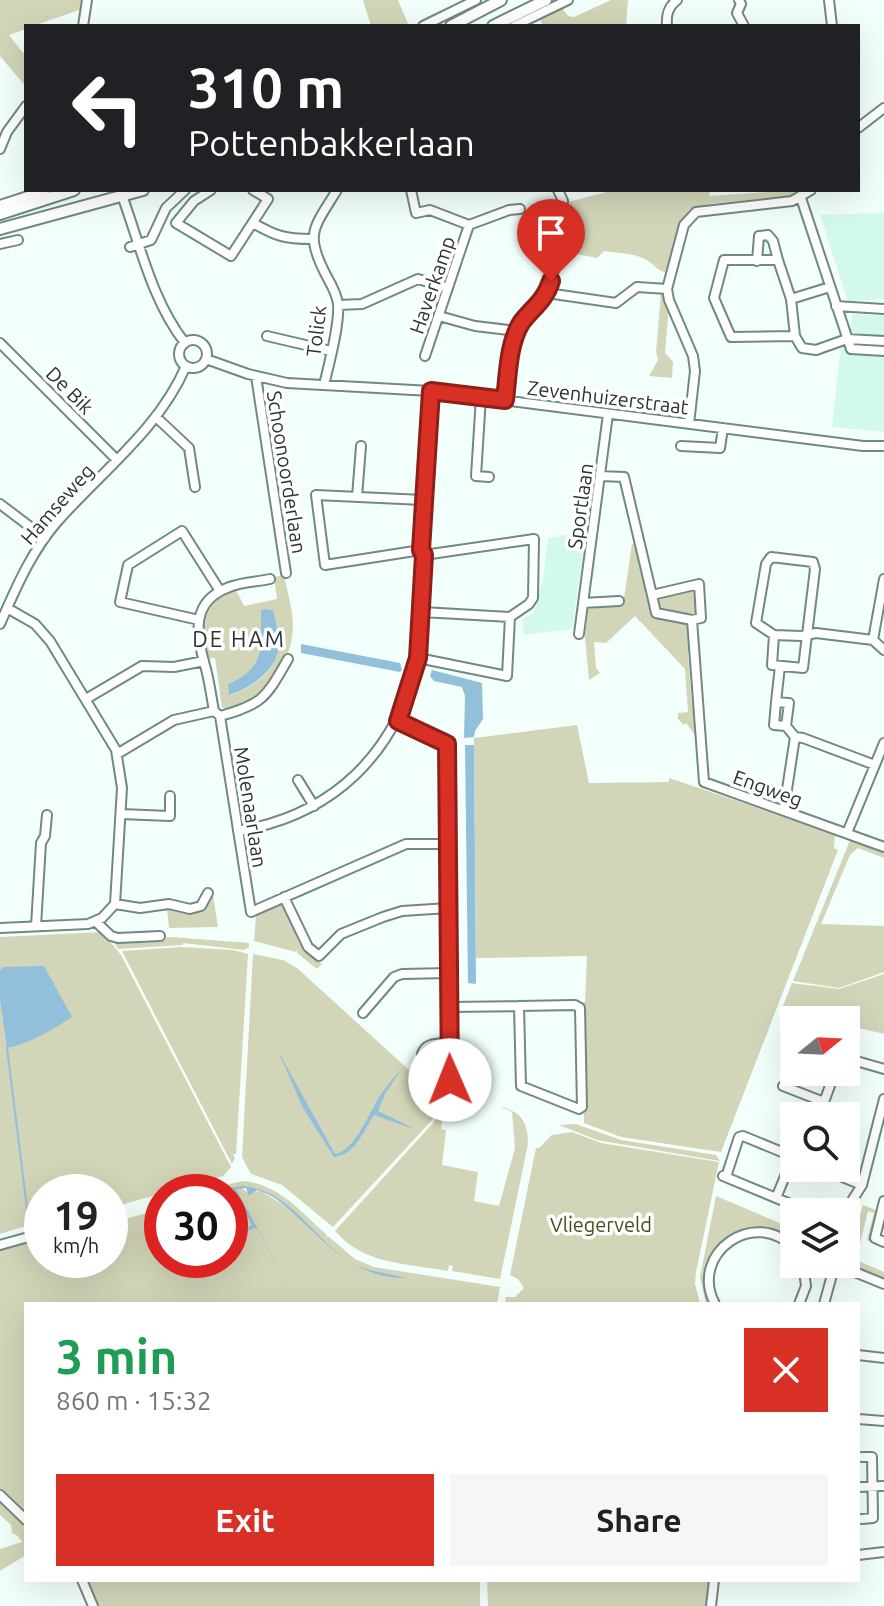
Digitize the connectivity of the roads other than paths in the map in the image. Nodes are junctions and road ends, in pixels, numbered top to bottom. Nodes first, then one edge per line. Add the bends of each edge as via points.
1 (87, 0) edge
2 (476, 0) edge
3 (501, 0) edge
4 (546, 0) edge
5 (568, 0) edge
6 (677, 0) edge
7 (739, 0) edge
8 (829, 0) edge
9 (83, 24) edge
10 (427, 24) edge
11 (455, 24) edge
12 (497, 24) edge
13 (518, 24) edge
14 (667, 24) edge
15 (743, 24) edge
16 (832, 24) edge
17 (884, 108) edge
18 (24, 109) edge
19 (860, 126) edge
20 (0, 149) edge
21 (40, 192) edge
22 (68, 192) edge
23 (183, 192) edge
24 (208, 192) edge
25 (256, 192) edge
26 (336, 192) edge
27 (411, 192) edge
28 (559, 192) edge
29 (808, 192) edge
30 (121, 193) edge
31 (801, 198) junction
32 (0, 205) edge
33 (520, 209) dead end
34 (0, 214) edge
35 (253, 223) junction
36 (469, 225) junction
37 (0, 229) edge
38 (312, 239) junction
39 (18, 240) dead end
40 (0, 244) edge
41 (134, 245) junction
42 (778, 260) junction
43 (757, 261) junction
44 (830, 287) junction
45 (448, 288) junction
46 (667, 289) junction
47 (547, 293) junction
48 (791, 299) junction
49 (338, 305) junction
50 (836, 306) junction
51 (884, 309) edge
52 (439, 316) junction
53 (517, 331) junction
54 (267, 336) dead end
55 (795, 336) junction
56 (847, 339) junction
57 (884, 341) edge
58 (0, 343) edge
59 (185, 343) junction
60 (331, 351) junction
61 (884, 351) edge
62 (425, 356) dead end
63 (206, 359) junction
64 (186, 366) junction
65 (256, 376) junction
66 (324, 385) junction
67 (431, 391) junction
68 (481, 397) junction
69 (505, 400) junction
70 (608, 414) junction
71 (156, 417) junction
72 (689, 424) junction
73 (723, 428) junction
74 (361, 446) dead end
75 (681, 446) dead end
76 (884, 446) edge
77 (117, 460) junction
78 (600, 476) junction
79 (489, 477) dead end
80 (195, 487) dead end
81 (357, 497) junction
82 (423, 500) junction
83 (0, 504) edge
84 (45, 538) junction
85 (423, 552) junction
86 (286, 573) dead end
87 (270, 579) dead end
88 (884, 579) edge
89 (220, 591) junction
90 (652, 595) junction
91 (619, 601) dead end
92 (882, 601) edge
93 (583, 603) junction
94 (7, 608) junction
95 (422, 612) junction
96 (510, 617) junction
97 (199, 620) junction
98 (692, 620) junction
99 (0, 624) edge
100 (579, 634) dead end
101 (774, 635) junction
102 (807, 635) junction
103 (873, 640) junction
104 (884, 650) edge
105 (418, 658) junction
106 (288, 659) dead end
107 (204, 661) junction
108 (780, 666) junction
109 (86, 699) junction
110 (217, 713) junction
111 (398, 721) junction
112 (795, 737) junction
113 (884, 743) edge
114 (117, 754) junction
115 (875, 765) junction
116 (298, 780) dead end
117 (170, 796) dead end
118 (314, 806) junction
119 (784, 809) junction
120 (121, 814) junction
121 (47, 815) dead end
122 (238, 831) junction
123 (847, 833) junction
124 (448, 844) junction
125 (884, 847) edge
126 (208, 893) dead end
127 (284, 897) junction
128 (115, 904) junction
129 (449, 908) junction
130 (96, 922) junction
131 (36, 926) junction
132 (0, 928) edge
133 (160, 936) dead end
134 (450, 973) junction
135 (519, 1006) junction
136 (450, 1007) junction
137 (363, 1013) dead end
138 (449, 1043) junction
139 (860, 1062) edge
140 (451, 1069) junction
141 (884, 1069) edge
142 (783, 1086) dead end
143 (830, 1086) edge
144 (448, 1098) dead end
145 (884, 1099) edge
146 (882, 1126) edge
147 (780, 1151) edge
148 (783, 1182) edge
149 (855, 1182) edge
150 (862, 1185) junction
151 (776, 1198) junction
152 (854, 1198) edge
153 (780, 1200) edge
154 (884, 1201) edge
155 (24, 1238) edge
156 (780, 1238) edge
157 (880, 1240) edge
158 (0, 1245) edge
159 (860, 1274) edge
160 (805, 1278) edge
161 (831, 1278) edge
162 (884, 1284) edge
163 (802, 1300) edge
164 (714, 1302) edge
165 (824, 1302) edge
166 (860, 1355) edge
167 (884, 1358) edge
168 (860, 1419) edge
169 (884, 1421) edge
170 (862, 1457) dead end
171 (884, 1486) edge
172 (860, 1487) edge
173 (873, 1487) junction
174 (0, 1495) edge
175 (24, 1518) edge
176 (862, 1519) dead end
177 (884, 1552) edge
178 (860, 1555) edge
179 (83, 1582) edge
180 (714, 1582) edge
181 (93, 1606) edge
182 (711, 1606) edge

1 - 9 street
2 - 10 street
3 - 11 main road
4 - 12 main road
5 - 13 street
6 - 14 street
7 - 15 street via 737,13
8 - 16 street
17 - 19 street
18 - 20 street
21 - 32 street
22 - 34 main road
23 - 41 street via 166,208 151,240
24 - 35 street via 176,223 231,256
25 - 35 street via 268,199
26 - 38 street
27 - 36 street, Haverkamp via 416,213 430,210
28 - 47 street via 563,201
29 - 31 street
30 - 37 main road
30 - 41 street
31 - 44 street
31 - 46 street via 696,212 684,225
33 - 36 street, Haverkamp
35 - 38 street via 273,236
36 - 45 street, Haverkamp
38 - 49 street, Tolick
39 - 40 street
41 - 59 street via 169,321
42 - 43 street
42 - 43 street via 768,235 759,236
42 - 48 street
43 - 55 street via 724,260 714,298 731,337
44 - 48 street
44 - 50 street
45 - 49 street via 418,279 362,304
45 - 52 street, Haverkamp
46 - 47 street via 637,287 616,303
46 - 72 street via 693,356
47 - 53 street
48 - 55 street
49 - 60 street, Tolick
50 - 51 street
50 - 56 street
52 - 53 street
52 - 62 street, Haverkamp
53 - 69 street
54 - 60 street
55 - 56 street via 802,348 816,350
56 - 57 street
56 - 61 street via 851,349
58 - 77 street, De Bik
59 - 63 street via 201,343
59 - 64 street via 179,355
60 - 66 street, Tolick
63 - 64 street via 198,367
63 - 65 street, Zevenhuizerstraat
64 - 71 street, Hamseweg
65 - 66 street, Zevenhuizerstraat
65 - 86 street, Schoonoorderlaan
66 - 67 street, Zevenhuizerstraat
67 - 68 street, Zevenhuizerstraat
67 - 82 street
68 - 69 street, Zevenhuizerstraat
68 - 79 street via 476,476
69 - 70 street, Zevenhuizerstraat
70 - 72 street, Zevenhuizerstraat
70 - 78 street, Sportlaan
71 - 77 street, Hamseweg
71 - 80 street via 189,448
72 - 73 street, Zevenhuizerstraat
73 - 75 street, Zevenhuizerstraat via 720,448
73 - 76 street, Zevenhuizerstraat
74 - 81 street
77 - 84 street, Hamseweg
78 - 90 street via 624,477
78 - 93 street, Sportlaan
81 - 82 street
81 - 85 street via 316,495 325,565
82 - 85 street
83 - 84 street
84 - 94 street, Hamseweg
85 - 95 street
85 - 96 street via 534,539 533,598
87 - 89 street
88 - 92 street
89 - 97 street
89 - 97 street via 182,531 128,565 120,602
90 - 98 street via 656,613
90 - 98 street, Engweg via 699,584 701,618
91 - 93 street
92 - 103 street
93 - 100 street, Sportlaan
94 - 99 street, Hamseweg
94 - 109 street via 39,628
95 - 96 street
95 - 105 street
96 - 105 street via 507,676
97 - 107 street, Molenaarlaan
98 - 119 street, Engweg via 704,782
101 - 102 street
101 - 102 street via 756,623 771,557 813,562
101 - 108 street via 771,661
102 - 103 street
102 - 108 street via 803,668
103 - 104 street
105 - 111 street
106 - 110 street via 269,692 252,707
107 - 109 street via 142,666
107 - 110 street, Molenaarlaan
108 - 112 street via 776,702 789,703 786,726
109 - 114 street
110 - 114 street via 174,720
110 - 122 street, Molenaarlaan
111 - 118 street via 373,757
111 - 124 street via 447,744
112 - 115 street
112 - 119 street
113 - 115 street
114 - 120 street
115 - 123 street
116 - 118 street
117 - 120 street via 170,816
118 - 122 street
119 - 123 street, Engweg
120 - 128 street
121 - 131 street
122 - 127 street, Molenaarlaan via 251,912
123 - 125 street, Engweg
124 - 127 street via 406,844
124 - 129 street
126 - 128 street via 201,906 190,909
127 - 129 street via 308,947 319,956 341,934 383,917
128 - 130 street
129 - 134 street
130 - 131 street
130 - 133 street via 118,938
131 - 132 street
134 - 136 street
134 - 137 street via 394,977
135 - 135 street via 521,1086 579,1109 580,1008
135 - 136 street
136 - 138 street
138 - 140 street
138 - 140 street via 430,1044 422,1054 440,1069
139 - 141 street
140 - 144 street
142 - 143 street via 824,1102
145 - 146 street
146 - 150 street
147 - 151 street via 739,1137 725,1177
148 - 151 street
149 - 150 street
150 - 152 street
151 - 153 street
154 - 157 street
155 - 158 street
156 - 164 street via 749,1232 718,1251 708,1284
159 - 162 street
160 - 163 street
161 - 165 street
166 - 167 street
168 - 169 street
170 - 173 street via 872,1457
171 - 173 street
172 - 173 street
173 - 176 street via 873,1518
174 - 175 street
177 - 178 street
179 - 181 street
180 - 182 street

